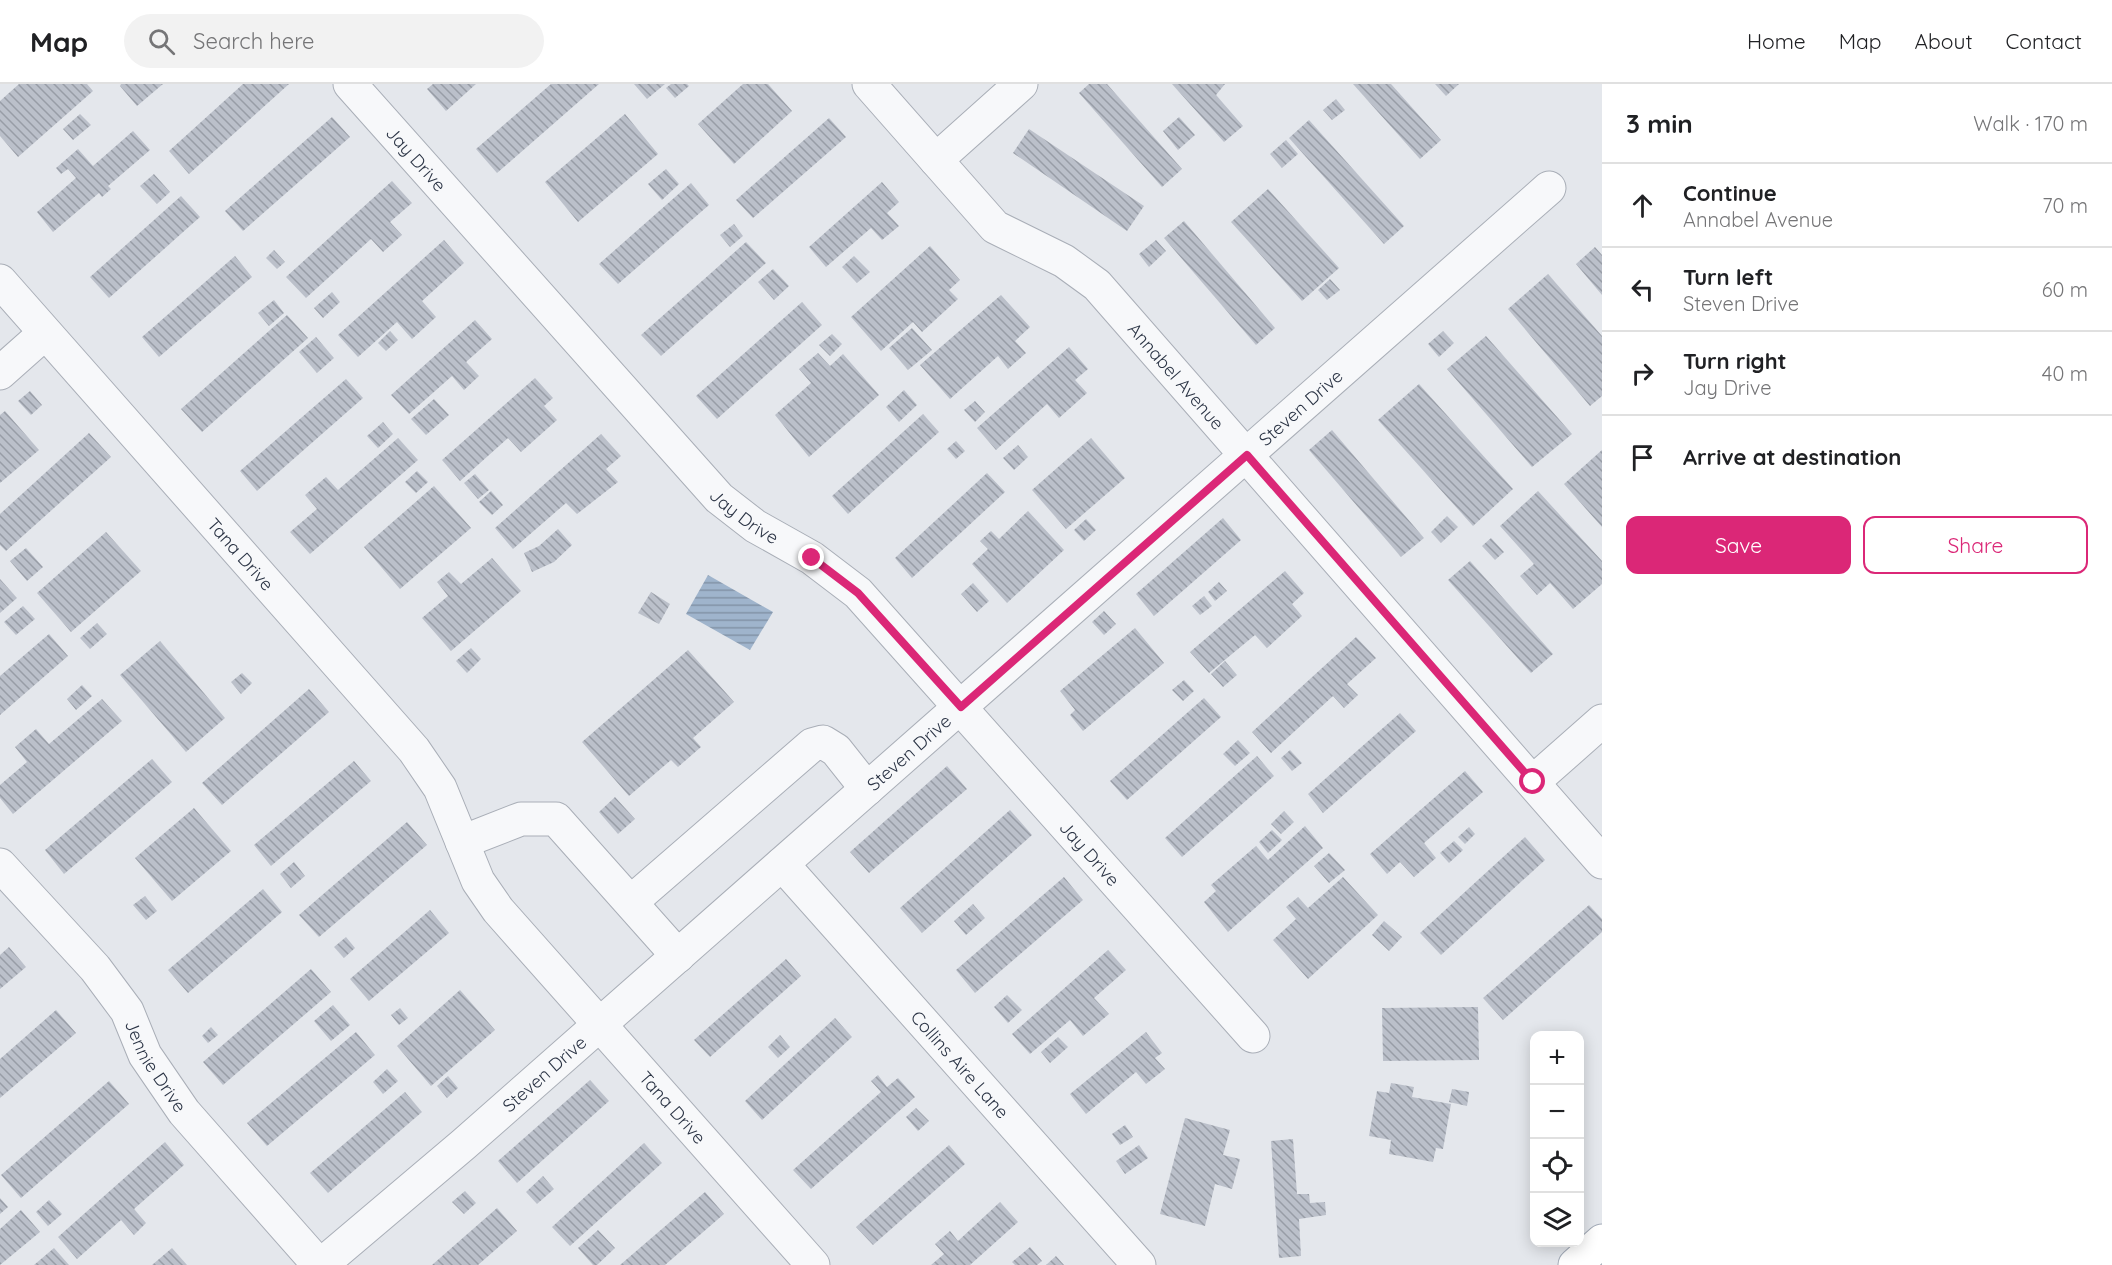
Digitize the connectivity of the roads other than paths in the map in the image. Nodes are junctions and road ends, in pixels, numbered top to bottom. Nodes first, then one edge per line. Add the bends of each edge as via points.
1 (350, 84) edge
2 (869, 84) edge
3 (1022, 84) edge
4 (936, 160) junction
5 (1549, 188) dead end
6 (0, 281) edge
7 (45, 333) junction
8 (0, 373) edge
9 (1247, 455) junction
10 (961, 707) junction
11 (1602, 721) edge
12 (1533, 782) junction
13 (867, 789) junction
14 (462, 842) junction
15 (1602, 861) edge
16 (782, 864) junction
17 (0, 865) edge
18 (631, 902) junction
19 (678, 956) junction
20 (599, 1025) junction
21 (1253, 1036) dead end
22 (1602, 1241) edge
23 (320, 1265) edge
24 (813, 1265) edge
25 (1140, 1265) edge
26 (1575, 1265) edge

1 - 10 street, Jay Drive via 719,498 858,593
2 - 4 street, Annabel Avenue
3 - 4 street
4 - 9 street, Annabel Avenue via 995,227 1064,261 1097,285
5 - 9 street, Steven Drive
6 - 7 street, Tana Drive
7 - 8 street
7 - 14 street, Tana Drive via 414,750 440,788
9 - 10 street, Steven Drive
9 - 12 street, Annabel Avenue
10 - 13 street, Steven Drive
10 - 21 street, Jay Drive
11 - 12 street
12 - 15 street, Annabel Avenue
13 - 16 street, Steven Drive
13 - 18 street via 836,750 823,742 812,745
14 - 18 street via 521,819 556,819
14 - 20 street, Tana Drive via 478,881 498,910
16 - 19 street, Steven Drive
16 - 25 street, Collins Aire Lane
17 - 23 street, Jennie Drive via 95,968 127,1011 145,1056 184,1112
18 - 19 street
19 - 20 street, Steven Drive
20 - 23 street, Steven Drive
20 - 24 street, Tana Drive
22 - 26 main road

